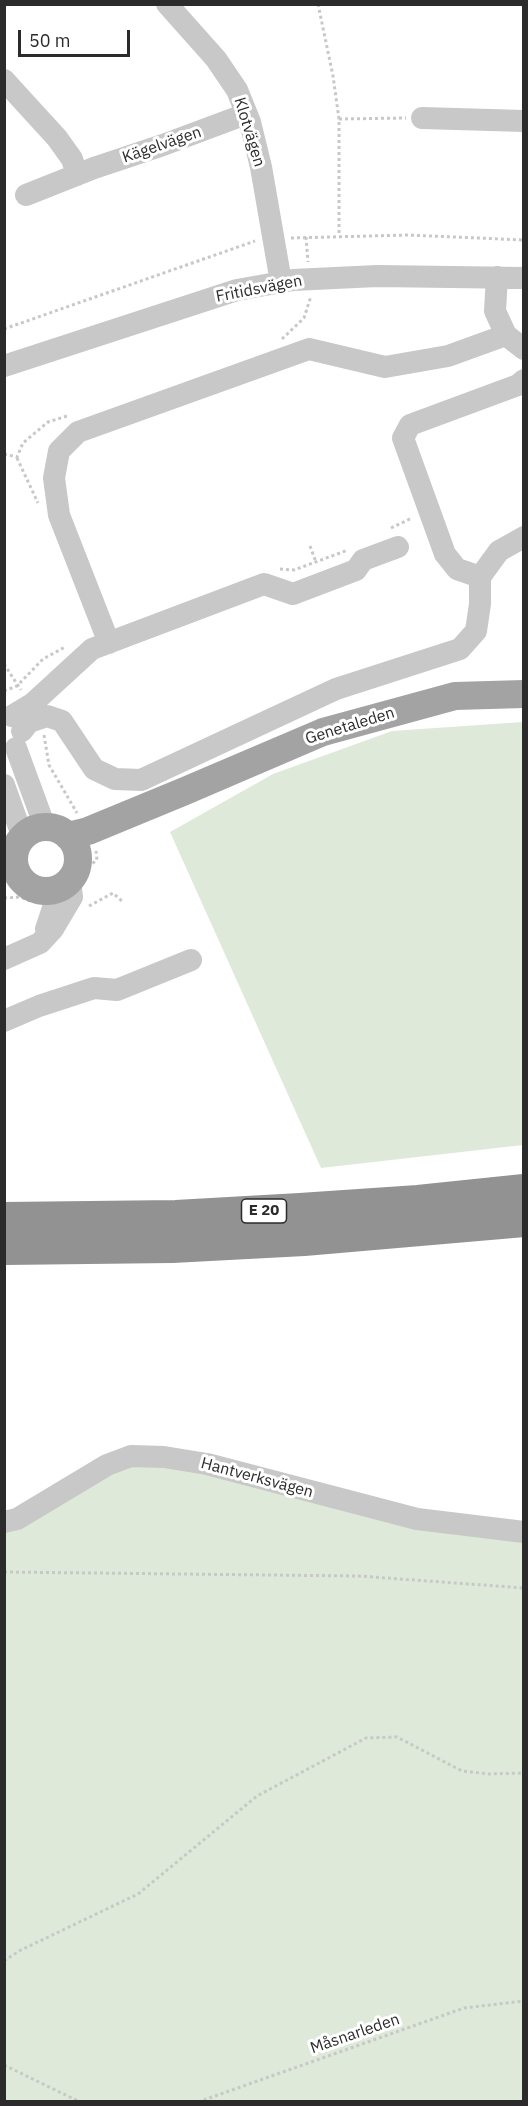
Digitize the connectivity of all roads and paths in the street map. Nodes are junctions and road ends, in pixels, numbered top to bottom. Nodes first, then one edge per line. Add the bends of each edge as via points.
1 (167, 4) edge
2 (318, 4) edge
3 (4, 80) edge
4 (246, 114) junction
5 (422, 118) joint
6 (339, 119) junction
7 (524, 121) edge
8 (77, 175) junction
9 (26, 195) dead end
10 (339, 236) dead end
11 (306, 237) dead end
12 (497, 278) junction
13 (524, 278) edge
14 (310, 280) junction
15 (281, 282) junction
16 (515, 342) edge
17 (273, 343) dead end
18 (4, 366) edge
19 (522, 386) edge
20 (71, 414) dead end
21 (4, 454) edge
22 (17, 458) junction
23 (40, 509) dead end
24 (524, 537) edge
25 (310, 546) dead end
26 (398, 547) dead end
27 (316, 562) dead end
28 (480, 577) junction
29 (109, 642) junction
30 (69, 646) dead end
31 (4, 664) edge
32 (17, 686) junction
33 (4, 691) edge
34 (524, 694) edge
35 (12, 732) edge
36 (4, 785) edge
37 (38, 863) edge
38 (123, 902) dead end
39 (83, 908) dead end
40 (4, 959) edge
41 (191, 960) dead end
42 (4, 1021) edge
43 (524, 1190) edge
44 (4, 1218) edge
45 (524, 1221) edge
46 (4, 1249) edge
47 (4, 1522) edge
48 (524, 1532) edge
49 (4, 1572) edge
50 (524, 1588) edge
51 (524, 1773) edge
52 (4, 1962) edge
53 (524, 2001) edge
54 (4, 2065) edge
55 (80, 2102) edge
56 (198, 2102) edge

1 - 4 street, Klotvägen via 216,59 237,90
2 - 6 path
3 - 8 street via 57,138 72,159
4 - 8 street, Kägelvägen
4 - 15 street, Klotvägen via 261,167
5 - 6 path
5 - 7 street
6 - 10 path
8 - 9 street, Kägelvägen
11 - 14 path
12 - 13 street, Fritidsvägen
12 - 14 street, Fritidsvägen via 377,276
12 - 16 street via 495,311
14 - 15 street, Fritidsvägen
14 - 17 path via 312,299 304,318
15 - 18 street, Fritidsvägen via 237,290
16 - 29 street via 385,367 309,349 78,432 59,451 54,478 59,515
19 - 28 street via 410,425 403,438 445,554 457,569
20 - 22 path via 48,422 23,443
21 - 22 path
22 - 23 path
24 - 28 street via 499,551
25 - 27 path
26 - 29 street via 363,560 356,570 293,594 264,584
28 - 35 street via 476,631 460,649 336,689 141,780 115,779 94,769 62,721 47,716
29 - 35 street via 92,649 32,704
30 - 32 path via 43,659
31 - 32 path
32 - 33 path
34 - 37 main road, Genetaleden via 454,696 323,732 185,791
35 - 37 street
36 - 37 street
37 - 40 street via 54,905 40,943
38 - 39 path via 113,893
41 - 42 street via 117,990 94,988
43 - 44 highway, E 20 via 418,1201 176,1216
45 - 46 highway, E 20 via 172,1247
47 - 48 street, Hantverksvägen via 17,1519 107,1465 131,1456 164,1456 417,1519
49 - 50 path via 359,1576
51 - 52 path via 462,1771 397,1737 366,1738 257,1796 138,1894 19,1951
53 - 56 path, Måsnarleden via 464,2008
54 - 55 path

